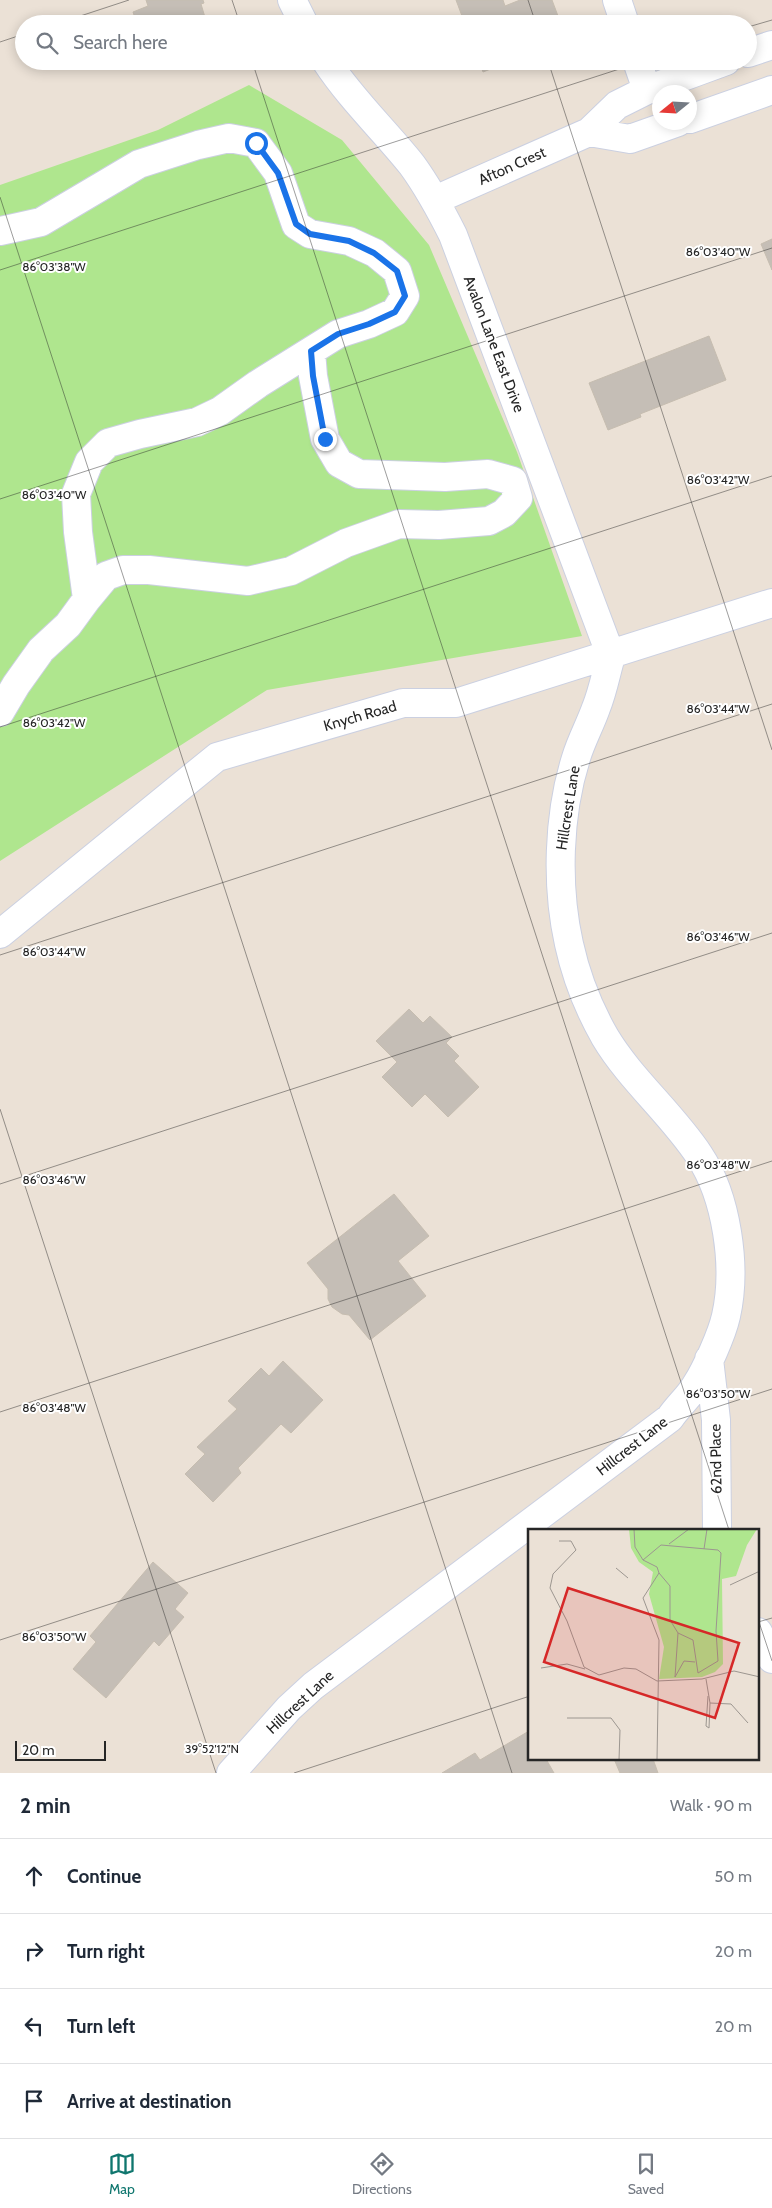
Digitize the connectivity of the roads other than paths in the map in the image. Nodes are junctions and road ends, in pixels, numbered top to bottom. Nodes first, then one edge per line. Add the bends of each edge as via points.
1 (292, 0) edge
2 (617, 0) edge
3 (300, 15) edge
4 (622, 15) edge
5 (772, 45) edge
6 (757, 50) edge
7 (332, 70) edge
8 (640, 70) edge
9 (701, 70) edge
10 (647, 90) junction
11 (772, 90) edge
12 (697, 117) edge
13 (655, 130) edge
14 (589, 132) junction
15 (435, 200) junction
16 (0, 231) edge
17 (311, 351) junction
18 (86, 599) junction
19 (772, 603) edge
20 (611, 656) junction
21 (0, 712) edge
22 (0, 934) edge
23 (709, 1358) junction
24 (717, 1529) edge
25 (760, 1636) edge
26 (772, 1659) edge
27 (231, 1773) edge

1 - 3 street
2 - 4 street
5 - 6 street
7 - 15 street, Avalon Lane East Drive via 412,166
8 - 10 street
9 - 10 street, Afton Crest
10 - 14 street, Afton Crest via 617,105
11 - 12 street
13 - 14 street via 630,139
14 - 15 street, Afton Crest
15 - 20 street, Avalon Lane East Drive via 453,235
16 - 17 street via 41,222 139,164 230,138 256,143 278,173 296,224 310,234 349,241 374,253 397,271 405,296 395,312 338,334
17 - 18 street via 220,411 197,422 108,443 89,462 76,494
17 - 18 street via 325,439 339,463 359,474 445,477 488,474 513,481 518,498 504,513 489,521 399,524 346,543 291,571 248,581 123,570 106,576
18 - 21 street via 68,625 41,650
19 - 20 street, Knych Road
20 - 22 street, Knych Road via 456,703 403,703 217,757
20 - 23 street, Hillcrest Lane via 572,777 562,830 561,887 573,958 586,999 606,1038 684,1134 713,1180 725,1219 731,1269 726,1316
23 - 24 street, 62nd Place via 716,1420
23 - 27 street, Hillcrest Lane via 696,1386 670,1418 313,1686
25 - 26 street

